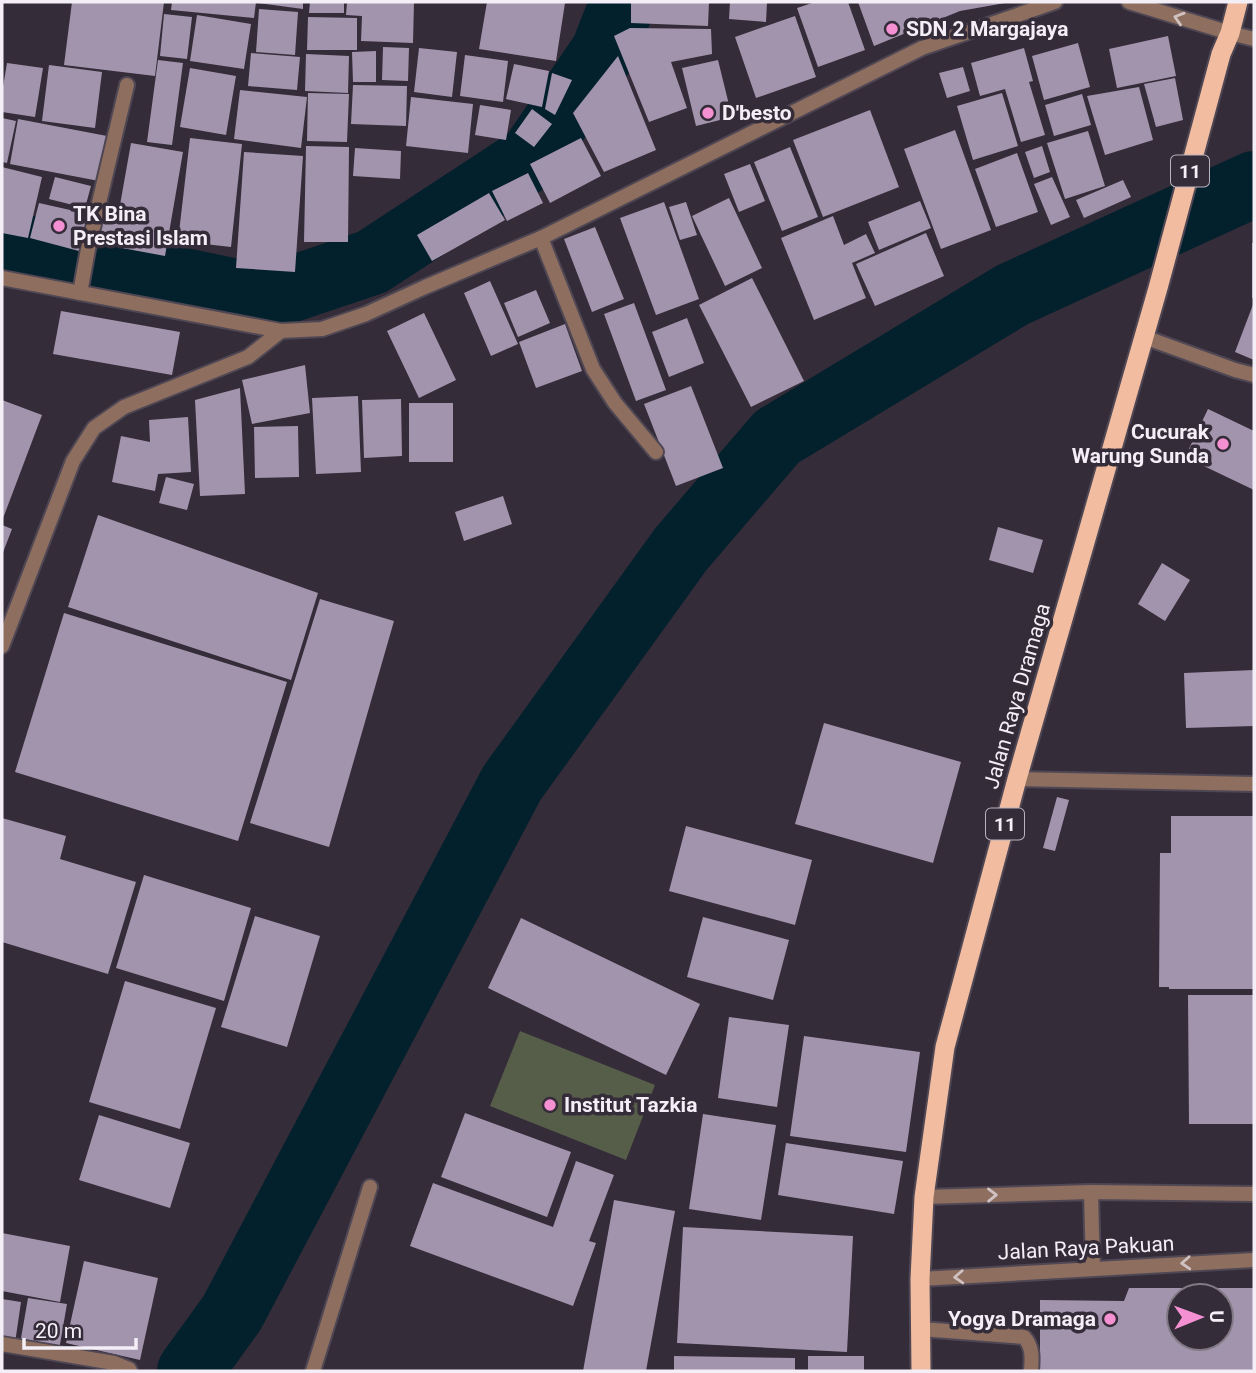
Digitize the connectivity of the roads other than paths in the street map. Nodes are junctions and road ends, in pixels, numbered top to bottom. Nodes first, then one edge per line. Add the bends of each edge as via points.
1 (1055, 2) edge
2 (1129, 2) edge
3 (1238, 2) edge
4 (1230, 33) junction
5 (1254, 39) edge
6 (127, 85) dead end
7 (541, 237) junction
8 (2, 278) edge
9 (80, 293) junction
10 (281, 331) junction
11 (1144, 337) junction
12 (1254, 375) edge
13 (656, 453) dead end
14 (2, 646) edge
15 (1017, 779) junction
16 (1254, 784) edge
17 (370, 1187) dead end
18 (1091, 1192) junction
19 (1254, 1194) edge
20 (924, 1196) junction
21 (1254, 1260) edge
22 (1093, 1269) junction
23 (920, 1279) junction
24 (921, 1329) junction
25 (2, 1344) edge
26 (130, 1371) edge
27 (313, 1371) edge
28 (921, 1371) edge
29 (1031, 1371) edge

1 - 7 street via 922,48
4 -> 2 street
3 - 4 highway, 11
4 - 5 street
4 - 11 highway, Jalan Raya Dramaga / 11
6 - 9 street
7 - 10 street via 366,314 322,329
7 - 13 street via 593,369
8 - 9 street
9 - 10 street
10 - 14 street via 248,357 124,407 94,428 73,461
11 - 12 street
11 - 15 highway, Jalan Raya Dramaga / 11
15 - 16 street
15 - 20 highway, Jalan Raya Dramaga / 11 via 946,1047
17 - 27 street
18 - 19 street
20 -> 18 street
18 - 22 street
20 - 23 highway, Jalan Raya Dramaga / 11
21 -> 22 street, Jalan Raya Pakuan
22 -> 23 street, Jalan Raya Pakuan
23 - 24 highway, Jalan Raya Dramaga / 11
24 - 28 highway, Jalan Raya Dramaga / 11
24 - 29 street via 1024,1337 1032,1355
25 - 26 street via 114,1363

